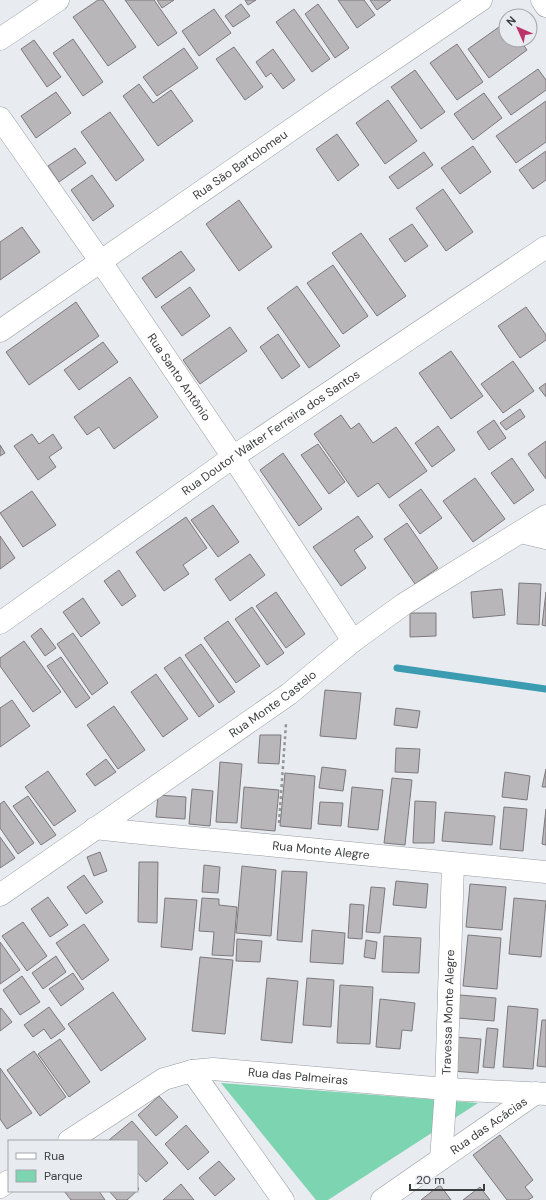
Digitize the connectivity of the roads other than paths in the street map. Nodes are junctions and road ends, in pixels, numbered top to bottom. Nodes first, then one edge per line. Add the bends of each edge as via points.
1 (58, 0) edge
2 (481, 0) edge
3 (542, 0) edge
4 (546, 6) edge
5 (0, 39) edge
6 (0, 118) edge
7 (546, 247) edge
8 (100, 262) junction
9 (0, 331) edge
10 (233, 457) junction
11 (546, 516) edge
12 (521, 532) junction
13 (546, 538) edge
14 (0, 623) edge
15 (353, 641) junction
16 (95, 828) junction
17 (453, 864) junction
18 (546, 872) edge
19 (0, 894) edge
20 (192, 1071) junction
21 (446, 1089) junction
22 (541, 1094) edge
23 (71, 1140) edge
24 (441, 1159) junction
25 (284, 1200) edge
26 (382, 1200) edge

1 - 5 street
2 - 8 street, Rua São Bartolomeu
3 - 4 street
6 - 8 street, Rua Santo Antônio
7 - 10 street, Rua Doutor Walter Ferreira dos Santos
8 - 9 street, Rua São Bartolomeu
8 - 10 street, Rua Santo Antônio
10 - 14 street, Rua Doutor Walter Ferreira dos Santos
10 - 15 street, Rua Santo Antônio
11 - 12 street, Rua Monte Castelo
12 - 13 street
12 - 15 street, Rua Monte Castelo via 404,604
15 - 16 street, Rua Monte Castelo via 289,694
16 - 17 street, Rua Monte Alegre
16 - 19 street, Rua Monte Castelo
17 - 18 street, Rua Monte Alegre
17 - 21 street, Travessa Monte Alegre
20 - 21 street, Rua das Palmeiras via 213,1069
20 - 23 street, Rua das Palmeiras via 164,1079
20 - 25 street
21 - 22 street, Rua das Palmeiras
21 - 24 street, Travessa Monte Alegre
22 - 24 street, Rua das Acácias
24 - 26 street, Rua das Acácias

